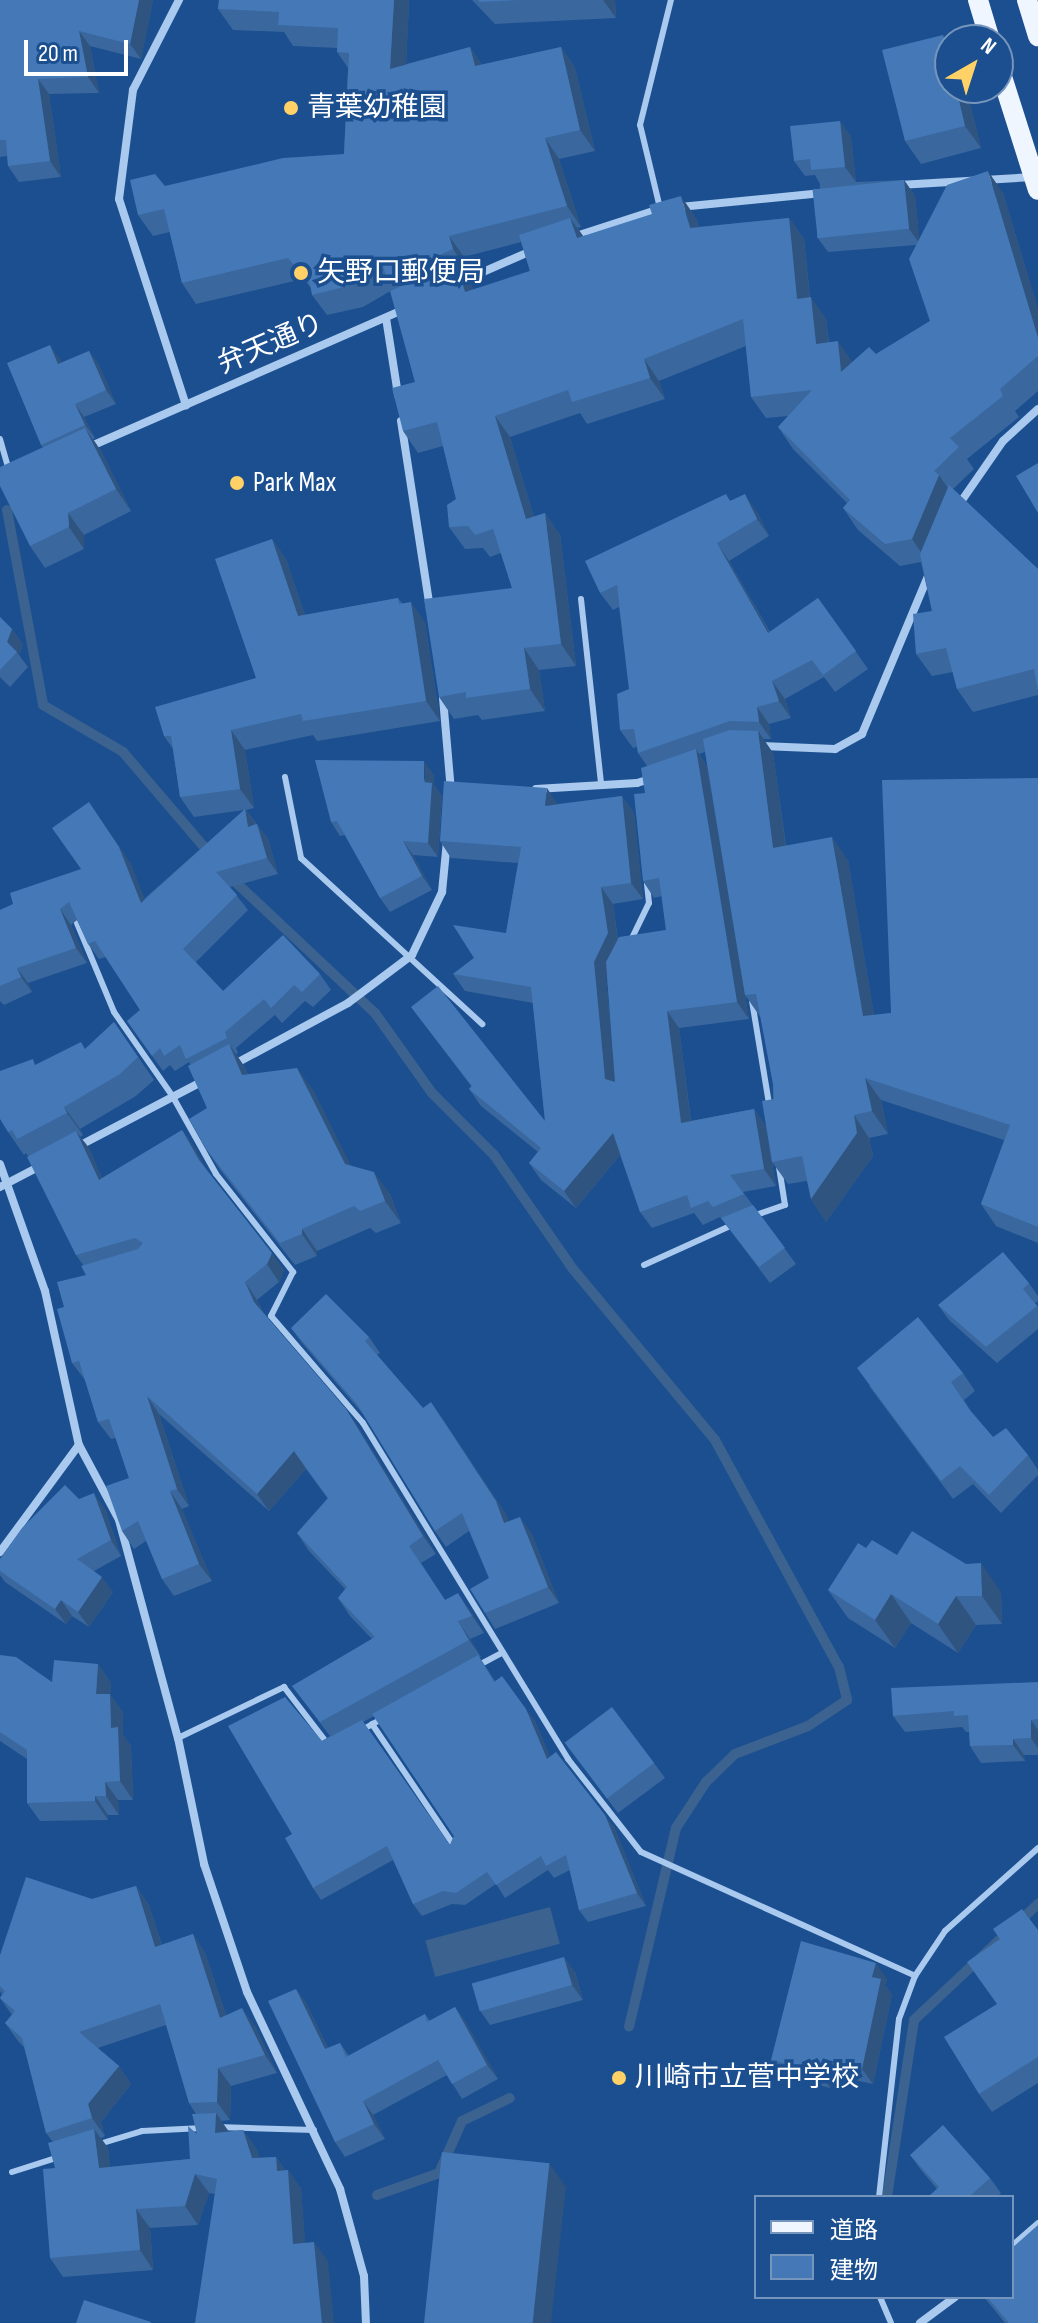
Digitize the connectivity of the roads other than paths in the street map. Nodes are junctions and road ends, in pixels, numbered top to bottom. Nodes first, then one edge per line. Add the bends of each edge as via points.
1 (179, 0) edge
2 (671, 0) edge
3 (978, 0) edge
4 (1027, 0) edge
5 (985, 24) edge
6 (1038, 36) edge
7 (1011, 104) edge
8 (1036, 184) edge
9 (879, 187) edge
10 (833, 192) edge
11 (660, 208) junction
12 (560, 241) edge
13 (545, 246) edge
14 (451, 287) edge
15 (412, 305) edge
16 (386, 318) junction
17 (186, 405) junction
18 (1038, 409) edge
19 (0, 439) edge
20 (75, 454) edge
21 (11, 485) edge
22 (953, 517) edge
23 (935, 560) edge
24 (581, 599) dead end
25 (433, 629) edge
26 (442, 691) edge
27 (745, 745) edge
28 (662, 774) edge
29 (285, 777) dead end
30 (452, 782) junction
31 (601, 783) junction
32 (637, 783) junction
33 (467, 784) edge
34 (526, 788) edge
35 (451, 798) edge
36 (638, 798) edge
37 (448, 829) edge
38 (646, 873) edge
39 (77, 923) edge
40 (624, 953) edge
41 (412, 955) junction
42 (750, 988) edge
43 (482, 1024) dead end
44 (227, 1068) edge
45 (213, 1075) edge
46 (173, 1097) junction
47 (770, 1112) edge
48 (67, 1152) edge
49 (778, 1158) edge
50 (54, 1159) edge
51 (0, 1164) edge
52 (2, 1186) edge
53 (644, 1265) dead end
54 (59, 1287) edge
55 (45, 1291) junction
56 (79, 1445) junction
57 (0, 1552) edge
58 (503, 1652) junction
59 (464, 1674) edge
60 (385, 1717) edge
61 (372, 1724) junction
62 (178, 1738) junction
63 (1038, 1848) edge
64 (458, 1852) edge
65 (915, 1976) junction
66 (314, 2130) junction
67 (84, 2149) edge
68 (70, 2154) edge
69 (12, 2172) dead end
70 (879, 2195) edge
71 (1038, 2224) edge
72 (1014, 2245) edge
73 (881, 2299) edge
74 (952, 2299) edge
75 (366, 2323) edge
76 (891, 2323) edge
77 (920, 2323) edge

1 - 17 street via 133,90 119,199
2 - 11 lane via 640,125
3 - 5 main road
4 - 6 main road
7 - 8 main road
8 - 9 street
10 - 11 street
11 - 12 street
13 - 14 street
15 - 16 street, 弁天通り
16 - 17 street, 弁天通り
16 - 25 street
17 - 20 street, 弁天通り
18 - 22 street via 981,468
19 - 21 lane
23 - 27 street via 862,734 835,749
24 - 31 lane
26 - 30 street
28 - 32 street
29 - 41 lane via 301,858
30 - 33 street
30 - 35 street
31 - 32 street
31 - 34 street
32 - 36 lane
37 - 41 street via 442,892
38 - 40 lane via 649,903
39 - 46 lane via 114,1012
41 - 43 lane
41 - 44 street via 348,1003
42 - 47 lane
45 - 46 street
46 - 48 street
46 - 58 lane via 216,1174 293,1272 271,1316 363,1423
49 - 53 lane via 785,1205
50 - 52 street
51 - 52 street
52 - 55 street
54 - 55 lane
55 - 56 street
56 - 57 street
56 - 62 street via 119,1520
58 - 59 lane
58 - 65 lane via 568,1759 641,1852
60 - 61 lane
61 - 62 lane via 331,1747 284,1687
61 - 64 lane
62 - 66 street via 204,1864 247,1992
63 - 65 lane via 945,1931
65 - 70 lane via 899,2019
66 - 67 lane via 235,2126 142,2131
66 - 75 street via 340,2189 364,2276
68 - 69 lane
71 - 72 street
73 - 76 lane
74 - 77 street

